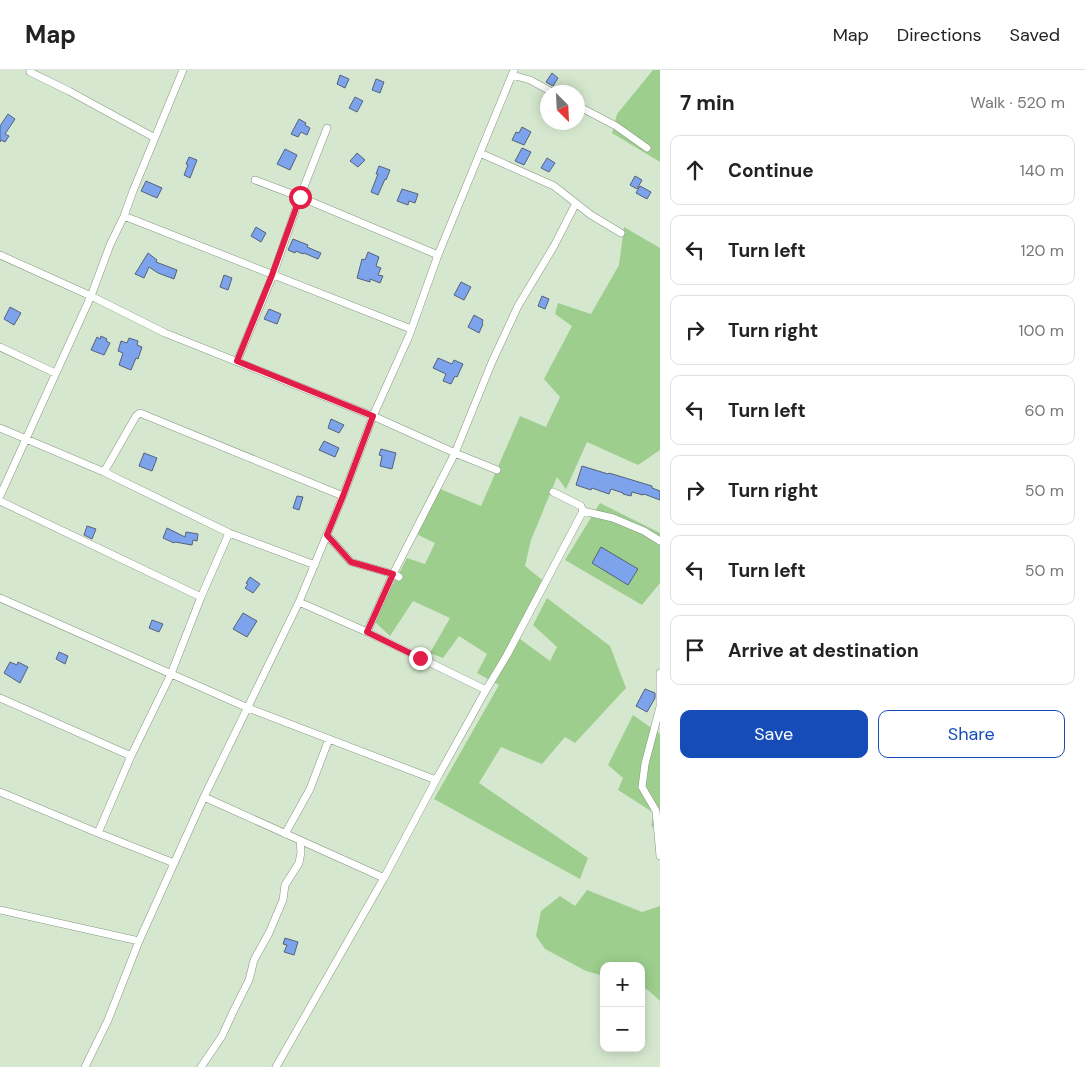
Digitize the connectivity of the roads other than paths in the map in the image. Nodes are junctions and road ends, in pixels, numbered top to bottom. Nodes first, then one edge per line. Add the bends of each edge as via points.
1 (183, 70) edge
2 (30, 72) dead end
3 (513, 72) edge
4 (540, 85) edge
5 (585, 110) edge
6 (327, 128) dead end
7 (155, 138) junction
8 (647, 148) dead end
9 (480, 153) junction
10 (255, 180) dead end
11 (300, 197) junction
12 (576, 203) junction
13 (124, 216) junction
14 (621, 233) dead end
15 (0, 255) edge
16 (438, 255) junction
17 (272, 275) junction
18 (91, 296) junction
19 (411, 329) junction
20 (0, 347) edge
21 (237, 361) junction
22 (55, 373) junction
23 (373, 416) junction
24 (0, 428) edge
25 (26, 438) junction
26 (455, 453) junction
27 (497, 470) dead end
28 (104, 472) junction
29 (553, 492) dead end
30 (0, 496) edge
31 (343, 496) junction
32 (0, 501) edge
33 (584, 511) junction
34 (229, 533) junction
35 (327, 535) junction
36 (660, 541) edge
37 (315, 565) junction
38 (396, 576) junction
39 (200, 597) junction
40 (0, 598) edge
41 (300, 602) junction
42 (367, 632) junction
43 (660, 673) edge
44 (171, 674) junction
45 (486, 690) junction
46 (0, 698) edge
47 (248, 708) junction
48 (328, 739) junction
49 (131, 756) junction
50 (436, 780) junction
51 (0, 792) edge
52 (204, 797) junction
53 (98, 833) junction
54 (285, 834) junction
55 (300, 841) junction
56 (660, 856) edge
57 (174, 863) junction
58 (384, 878) junction
59 (0, 910) edge
60 (139, 941) junction
61 (85, 1067) edge
62 (201, 1067) edge
63 (276, 1067) edge

1 - 7 street
2 - 7 street
3 - 4 street
3 - 9 street
5 - 8 street
6 - 11 street
7 - 13 street
9 - 12 street via 554,186
9 - 16 street
10 - 11 street
11 - 16 street
11 - 17 street
12 - 14 street
12 - 26 street via 518,306
13 - 17 street
13 - 18 street
15 - 18 street
16 - 19 street
17 - 19 street
17 - 21 street
18 - 21 street via 165,332
18 - 22 street
19 - 23 street
20 - 22 street
21 - 23 street
22 - 25 street
23 - 26 street
23 - 31 street
24 - 25 street
25 - 28 street
25 - 30 street
26 - 27 street
26 - 38 street
28 - 31 street via 140,413
28 - 34 street
29 - 33 street
31 - 35 street
32 - 39 street
33 - 36 street via 613,518
33 - 45 street
34 - 37 street
34 - 39 street
35 - 37 street
35 - 38 street via 351,562
37 - 41 street
38 - 42 street
39 - 44 street
40 - 44 street
41 - 42 street
41 - 47 street
42 - 45 street
43 - 56 street via 660,707 642,787 656,811
44 - 47 street
44 - 49 street
45 - 50 street
46 - 49 street
47 - 48 street
47 - 52 street
48 - 50 street
48 - 54 street via 310,789
49 - 53 street
50 - 58 street
51 - 53 street
52 - 54 street
52 - 57 street
53 - 57 street
54 - 55 street
55 - 58 street
55 - 62 street via 299,863 285,885 283,900 254,960 249,980 222,1036
57 - 60 street
58 - 63 street
59 - 60 street
60 - 61 street via 108,1020

